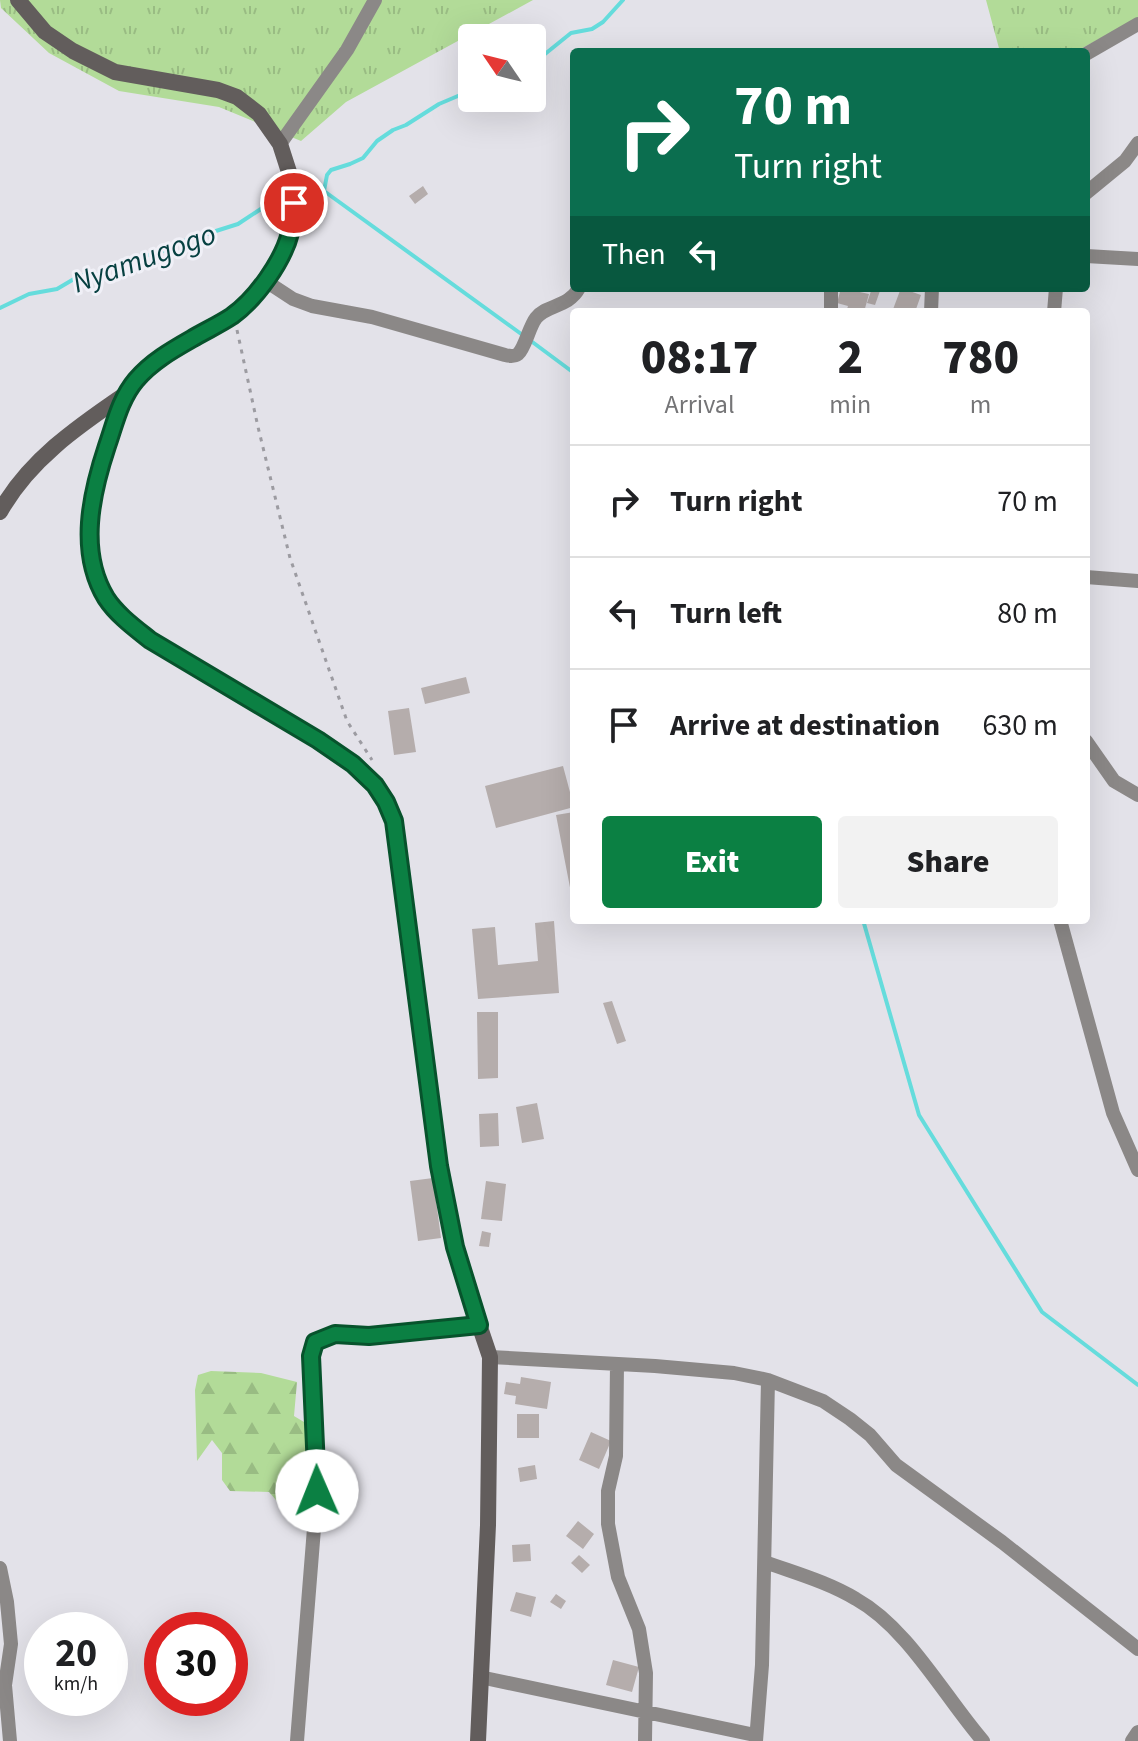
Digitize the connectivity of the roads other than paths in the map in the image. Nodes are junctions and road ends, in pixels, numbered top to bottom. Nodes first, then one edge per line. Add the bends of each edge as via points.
1 (18, 0) edge
2 (375, 0) edge
3 (1138, 24) edge
4 (1090, 52) edge
5 (1138, 143) edge
6 (280, 144) junction
7 (1132, 162) edge
8 (1090, 190) edge
9 (1090, 256) edge
10 (1138, 259) edge
11 (264, 280) junction
12 (577, 292) edge
13 (124, 395) junction
14 (0, 512) edge
15 (1090, 577) edge
16 (1138, 581) edge
17 (1090, 747) edge
18 (1138, 795) edge
19 (1061, 924) edge
20 (1138, 1170) edge
21 (479, 1325) junction
22 (490, 1357) junction
23 (617, 1364) junction
24 (768, 1380) junction
25 (765, 1562) junction
26 (0, 1568) edge
27 (1138, 1649) edge
28 (480, 1677) junction
29 (647, 1713) junction
30 (1138, 1732) edge
31 (756, 1738) edge
32 (10, 1741) edge
33 (297, 1741) edge
34 (478, 1741) edge
35 (645, 1741) edge
36 (983, 1741) edge
37 (1132, 1741) edge

1 - 6 main road via 45,32 115,72 237,97 259,114
2 - 6 street via 347,50
3 - 4 street
5 - 7 street
6 - 11 main road via 294,203 281,257
7 - 8 street
9 - 10 street
11 - 12 street via 312,306 513,356 541,313
11 - 13 main road via 233,315 162,356
13 - 14 main road via 45,454
13 - 21 main road via 98,472 91,512 89,545 107,599 150,640 353,764 375,785 394,821 439,1166 461,1271
15 - 16 street
17 - 18 street via 1114,781
19 - 20 street via 1113,1113
21 - 22 main road
21 - 33 street via 369,1336 335,1334 315,1342 311,1356 317,1491
22 - 23 street
22 - 28 main road
23 - 24 street
23 - 29 street via 616,1456 608,1524 618,1577 639,1629
24 - 25 street
24 - 27 street via 823,1401 850,1419 896,1465
25 - 31 street
25 - 36 street via 857,1599 894,1627
26 - 32 street via 11,1644 5,1685
28 - 29 street
28 - 34 main road
29 - 31 street
29 - 35 street
30 - 37 street

